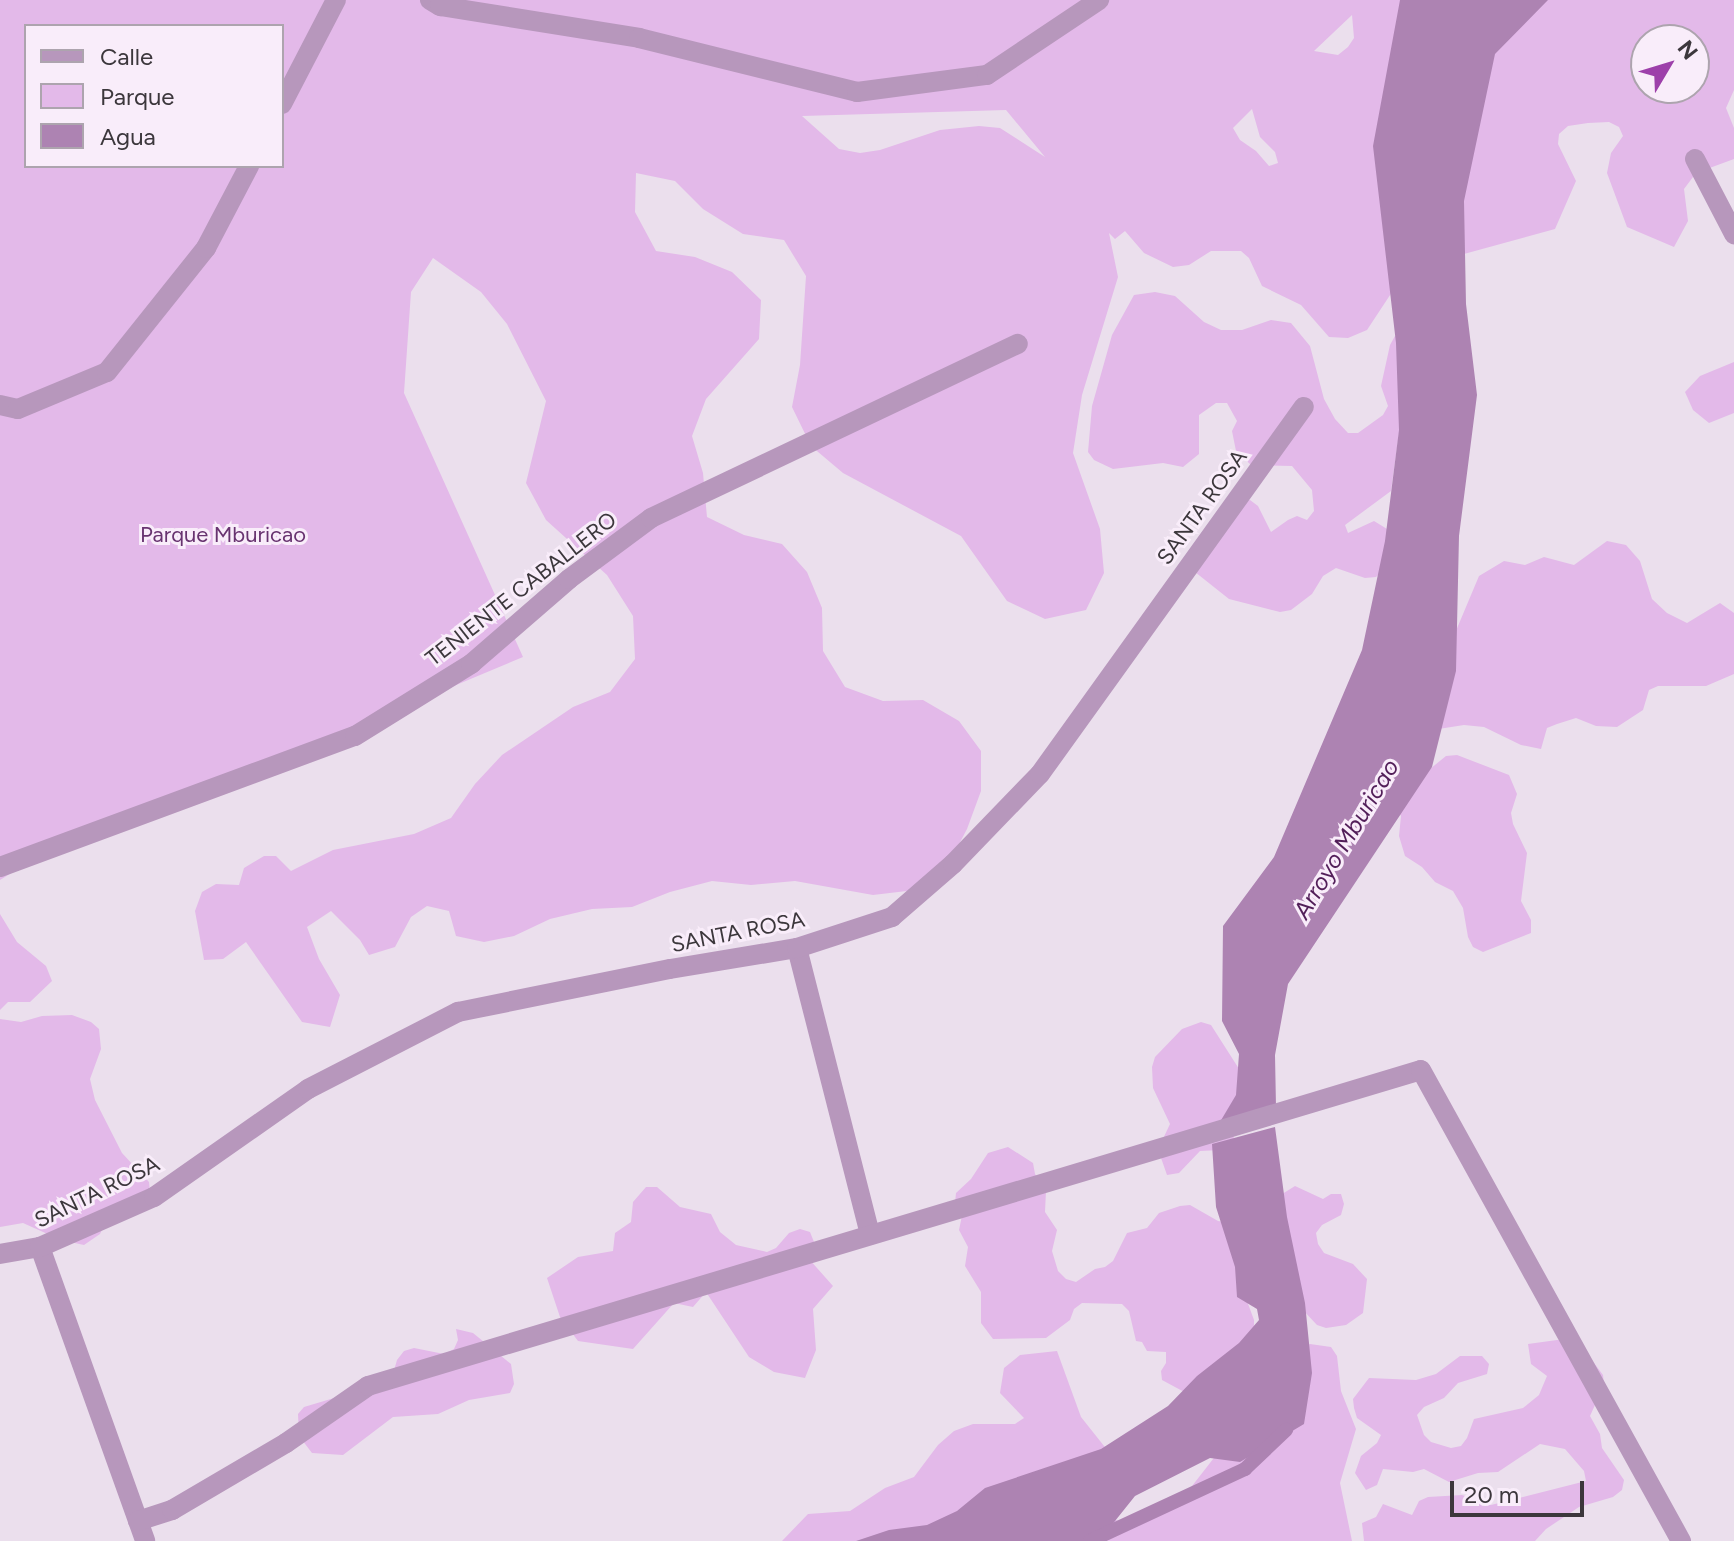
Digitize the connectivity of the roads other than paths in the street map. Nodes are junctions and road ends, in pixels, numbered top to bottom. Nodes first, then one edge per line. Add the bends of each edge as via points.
1 (336, 0) edge
2 (430, 0) edge
3 (1099, 0) edge
4 (284, 100) edge
5 (1695, 159) dead end
6 (248, 168) edge
7 (1734, 234) edge
8 (1018, 344) dead end
9 (0, 405) edge
10 (1304, 407) dead end
11 (0, 867) edge
12 (797, 948) junction
13 (870, 1235) junction
14 (40, 1247) junction
15 (0, 1254) edge
16 (138, 1521) junction
17 (145, 1541) edge
18 (1681, 1541) edge

1 - 4 street
2 - 3 street via 440,6 639,38 857,92 987,75
5 - 7 street
6 - 9 street via 206,248 107,372 18,409
8 - 11 street, TENIENTE CABALLERO via 651,518 569,579 471,664 355,736
10 - 12 street, SANTA ROSA via 1040,774 953,864 892,917
12 - 13 street
12 - 14 street, SANTA ROSA via 458,1012 308,1089 154,1197
13 - 16 street via 368,1386 274,1451 172,1510
13 - 18 street via 1421,1070
14 - 15 street, SANTA ROSA
14 - 16 street
16 - 17 street

